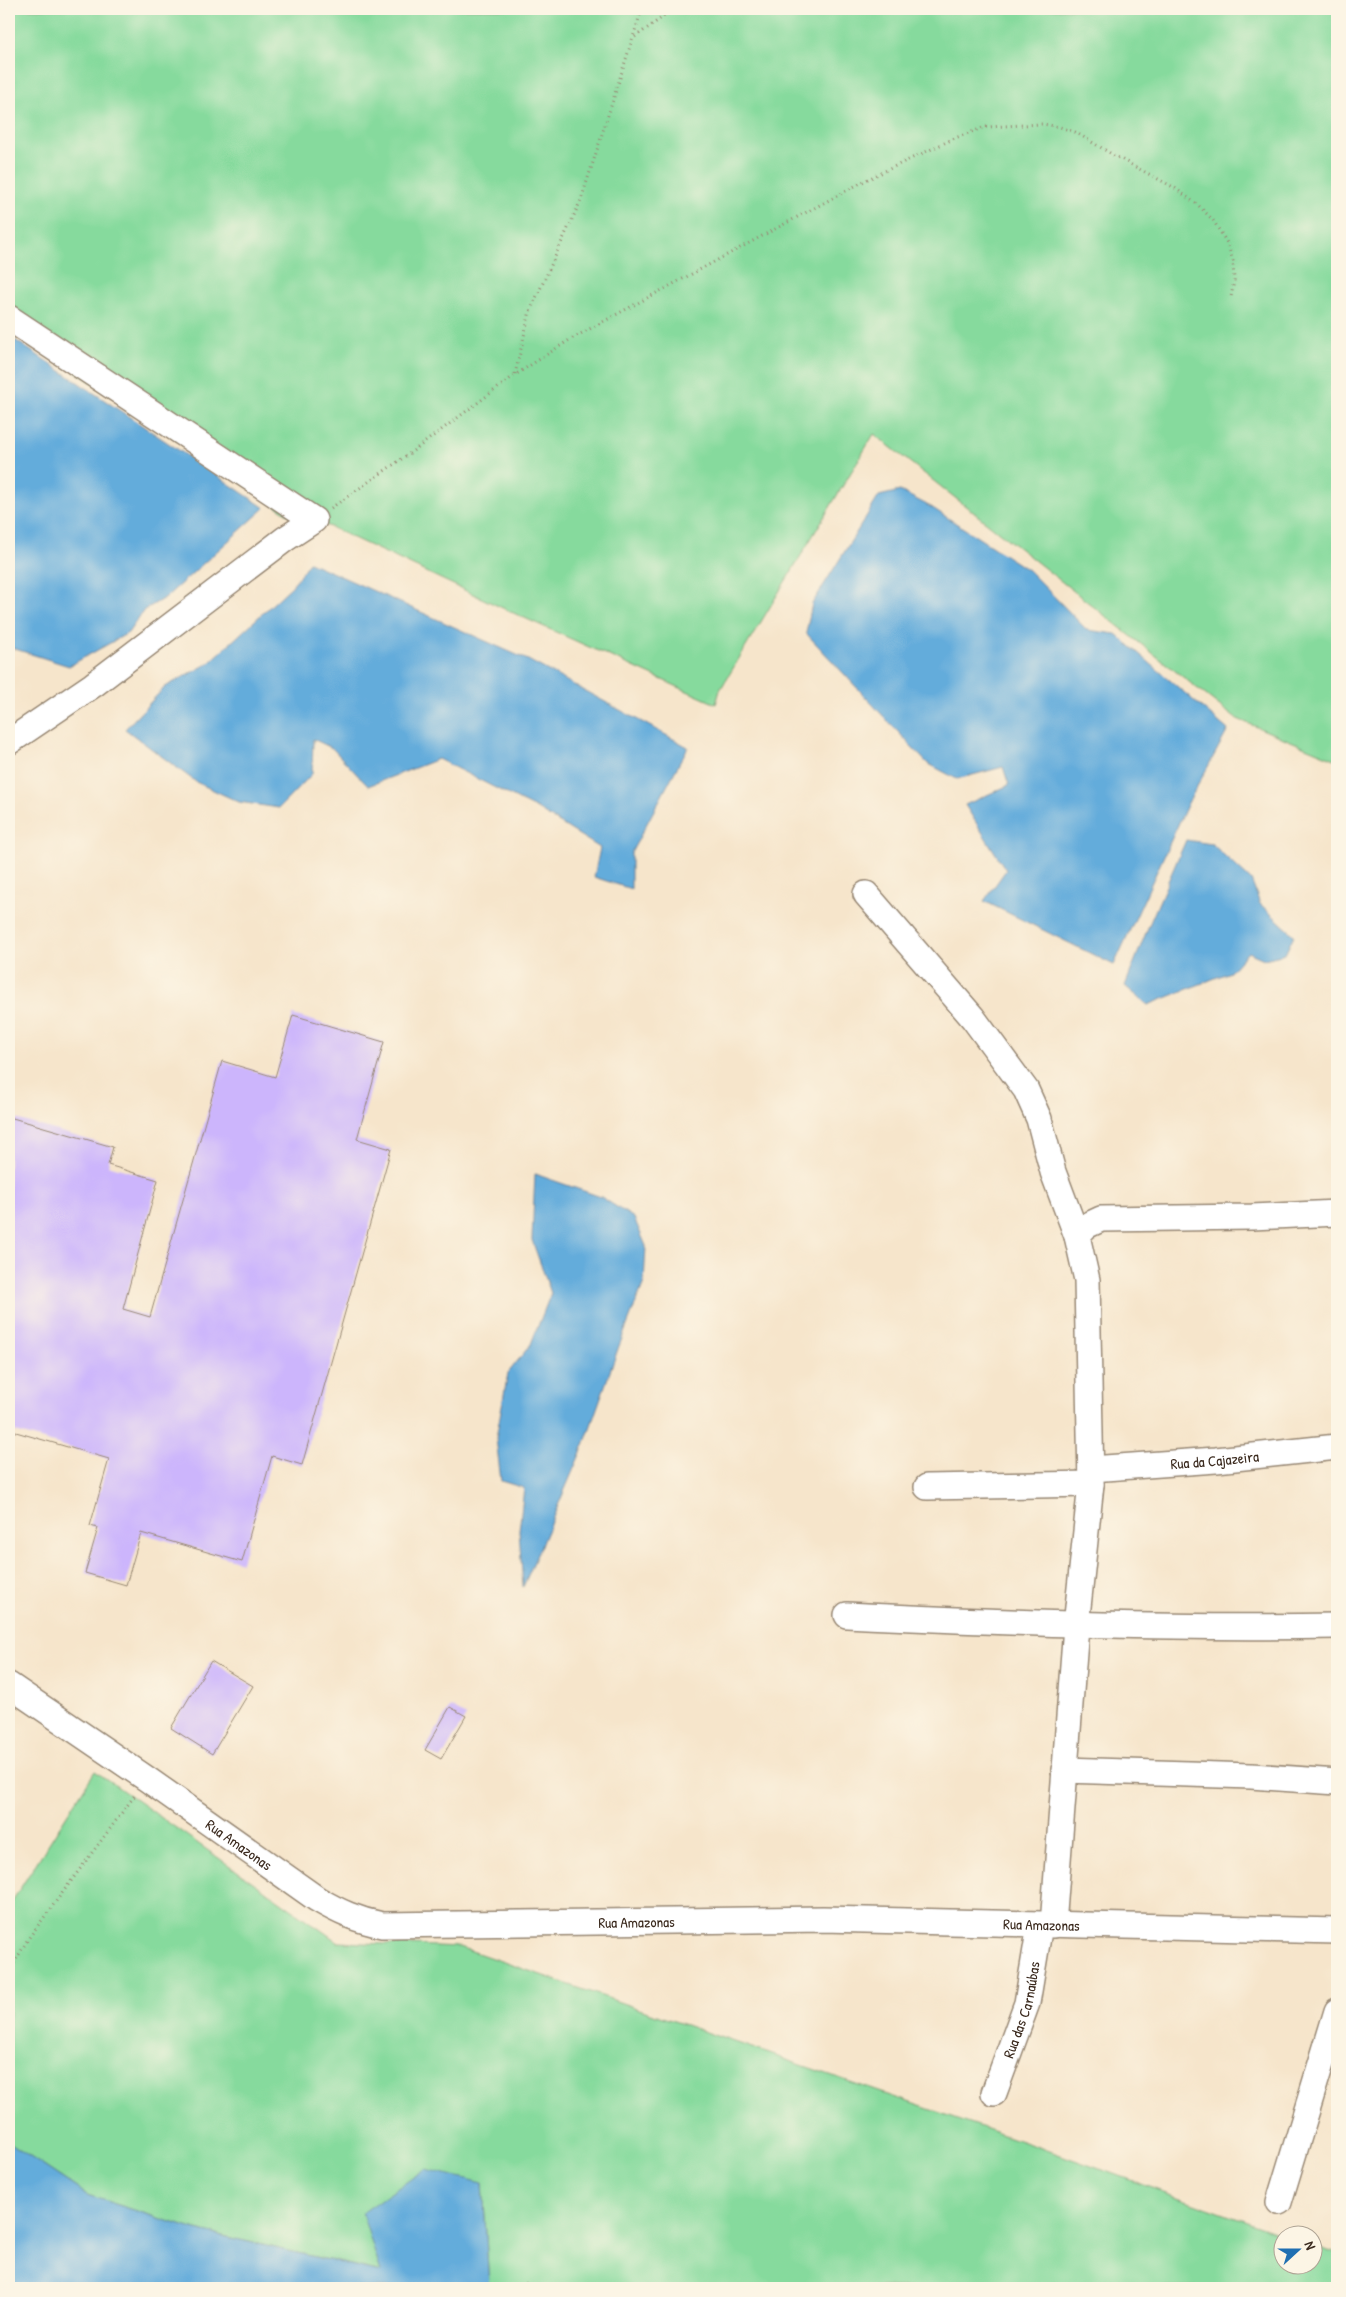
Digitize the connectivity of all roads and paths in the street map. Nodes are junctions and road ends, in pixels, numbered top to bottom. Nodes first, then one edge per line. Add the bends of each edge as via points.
1 (642, 9) edge
2 (674, 9) edge
3 (635, 37) junction
4 (1231, 297) dead end
5 (9, 318) edge
6 (515, 375) junction
7 (314, 520) junction
8 (9, 742) edge
9 (866, 894) dead end
10 (1337, 1213) edge
11 (1077, 1236) junction
12 (1337, 1447) edge
13 (1091, 1476) junction
14 (927, 1487) dead end
15 (847, 1615) dead end
16 (1076, 1626) junction
17 (1337, 1626) edge
18 (9, 1685) edge
19 (1064, 1770) junction
20 (147, 1779) junction
21 (1337, 1782) edge
22 (1046, 1925) junction
23 (1337, 1931) edge
24 (9, 1972) edge
25 (1337, 2011) edge
26 (994, 2093) dead end
27 (1279, 2202) dead end
28 (525, 2283) dead end
29 (533, 2288) edge

1 - 3 path
2 - 3 path
3 - 6 path via 581,200 530,311
4 - 6 path via 1233,261 1227,243 1213,220 1198,205 1075,132 1043,124 1006,124 985,127 955,138 868,179 570,339
5 - 7 street
6 - 7 path
7 - 8 street via 93,685
9 - 11 street, Rua das Carnaúbas via 973,1018 1026,1090
10 - 11 street via 1102,1219 1086,1226
11 - 13 street, Rua das Carnaúbas via 1088,1297
12 - 13 street, Rua da Cajazeira
13 - 14 street, Rua da Cajazeira
13 - 16 street, Rua das Carnaúbas
15 - 16 street
16 - 17 street
16 - 19 street, Rua das Carnaúbas
18 - 20 street, Rua Amazonas
19 - 21 street
19 - 22 street, Rua das Carnaúbas
20 - 22 street, Rua Amazonas via 341,1914 382,1925 823,1919
20 - 24 path via 28,1939
22 - 23 street, Rua Amazonas
22 - 26 street, Rua das Carnaúbas via 1027,2003
25 - 27 street
28 - 29 path

